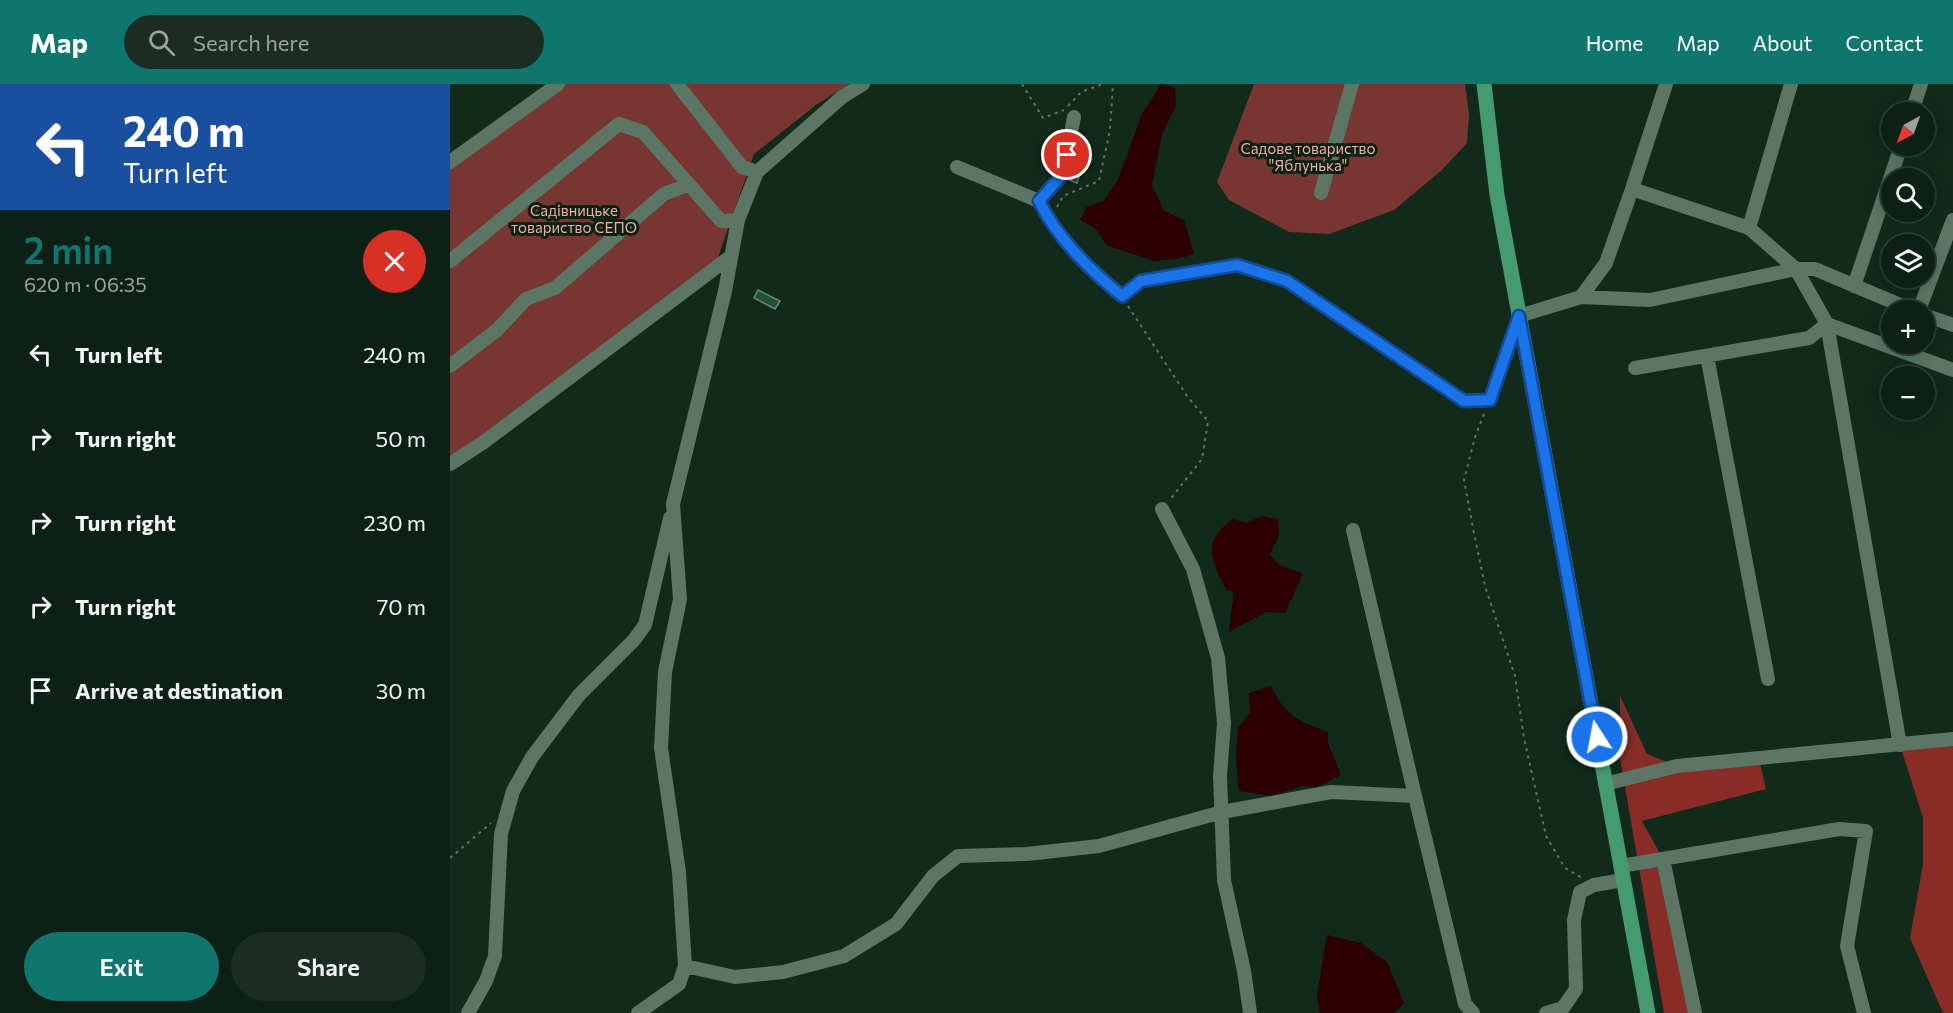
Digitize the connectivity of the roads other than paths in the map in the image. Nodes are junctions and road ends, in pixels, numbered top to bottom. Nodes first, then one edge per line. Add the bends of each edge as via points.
1 (558, 84) edge
2 (677, 84) edge
3 (863, 84) edge
4 (1352, 84) edge
5 (1484, 84) edge
6 (1666, 84) edge
7 (1791, 84) edge
8 (1921, 84) edge
9 (1915, 102) edge
10 (1074, 117) dead end
11 (1898, 156) edge
12 (450, 162) edge
13 (957, 167) dead end
14 (757, 172) junction
15 (687, 185) junction
16 (1632, 189) junction
17 (1321, 193) dead end
18 (1039, 201) junction
19 (738, 220) junction
20 (1953, 220) edge
21 (1749, 228) junction
22 (1947, 253) edge
23 (730, 257) junction
24 (450, 261) edge
25 (1796, 269) junction
26 (1854, 286) junction
27 (1581, 297) junction
28 (1888, 300) edge
29 (1924, 300) edge
30 (1519, 316) junction
31 (1935, 319) edge
32 (1827, 324) junction
33 (1953, 325) edge
34 (1707, 356) junction
35 (450, 366) edge
36 (1635, 368) dead end
37 (1953, 370) edge
38 (450, 464) edge
39 (674, 504) junction
40 (1162, 509) road end
41 (1353, 531) dead end
42 (1768, 679) dead end
43 (1953, 739) edge
44 (1900, 745) junction
45 (1605, 784) junction
46 (1415, 796) junction
47 (1222, 812) junction
48 (1664, 859) junction
49 (1622, 873) junction
50 (685, 966) junction
51 (468, 1013) edge
52 (639, 1013) edge
53 (1250, 1013) edge
54 (1473, 1013) edge
55 (1546, 1013) edge
56 (1648, 1013) edge
57 (1695, 1013) edge
58 (1864, 1013) edge

1 - 12 street
2 - 14 street via 742,167
3 - 14 street via 842,97
4 - 17 street
5 - 30 main road via 1497,195
6 - 16 street
7 - 21 street
8 - 9 street
10 - 18 street via 1063,174
11 - 26 street
13 - 18 street
14 - 19 street
15 - 19 street via 721,221
15 - 24 street via 643,132 619,124
15 - 35 street via 664,194 555,288 526,299 497,330
16 - 21 street
16 - 27 street via 1606,263
18 - 30 street via 1049,220 1092,271 1122,296 1141,281 1237,265 1287,281 1464,401 1490,400
19 - 23 street
20 - 22 street
21 - 25 street
22 - 29 street
23 - 38 street
23 - 39 street via 726,291
25 - 26 street via 1815,269
25 - 27 street via 1650,300
25 - 32 street
26 - 28 street
27 - 30 street
30 - 45 main road
31 - 33 street
32 - 34 street via 1809,338
32 - 37 street
32 - 44 street
34 - 36 street
34 - 42 street
39 - 50 street via 680,599 665,672 661,748 680,872
39 - 51 street via 645,625 579,695 532,757 513,791 501,834 495,956
40 - 47 street via 1193,569 1218,658 1224,723
41 - 46 street
43 - 44 street
44 - 45 street via 1677,766
45 - 49 main road
46 - 47 street via 1331,792
46 - 54 street via 1464,1004
47 - 50 street via 1099,846 958,856 933,876 896,924 844,956 783,972 735,977
47 - 53 street via 1224,880
48 - 49 street
48 - 57 street
48 - 58 street via 1839,829 1866,831 1847,946
49 - 55 street via 1580,892 1574,920 1576,989 1563,1008
49 - 56 main road
50 - 52 street via 679,984

